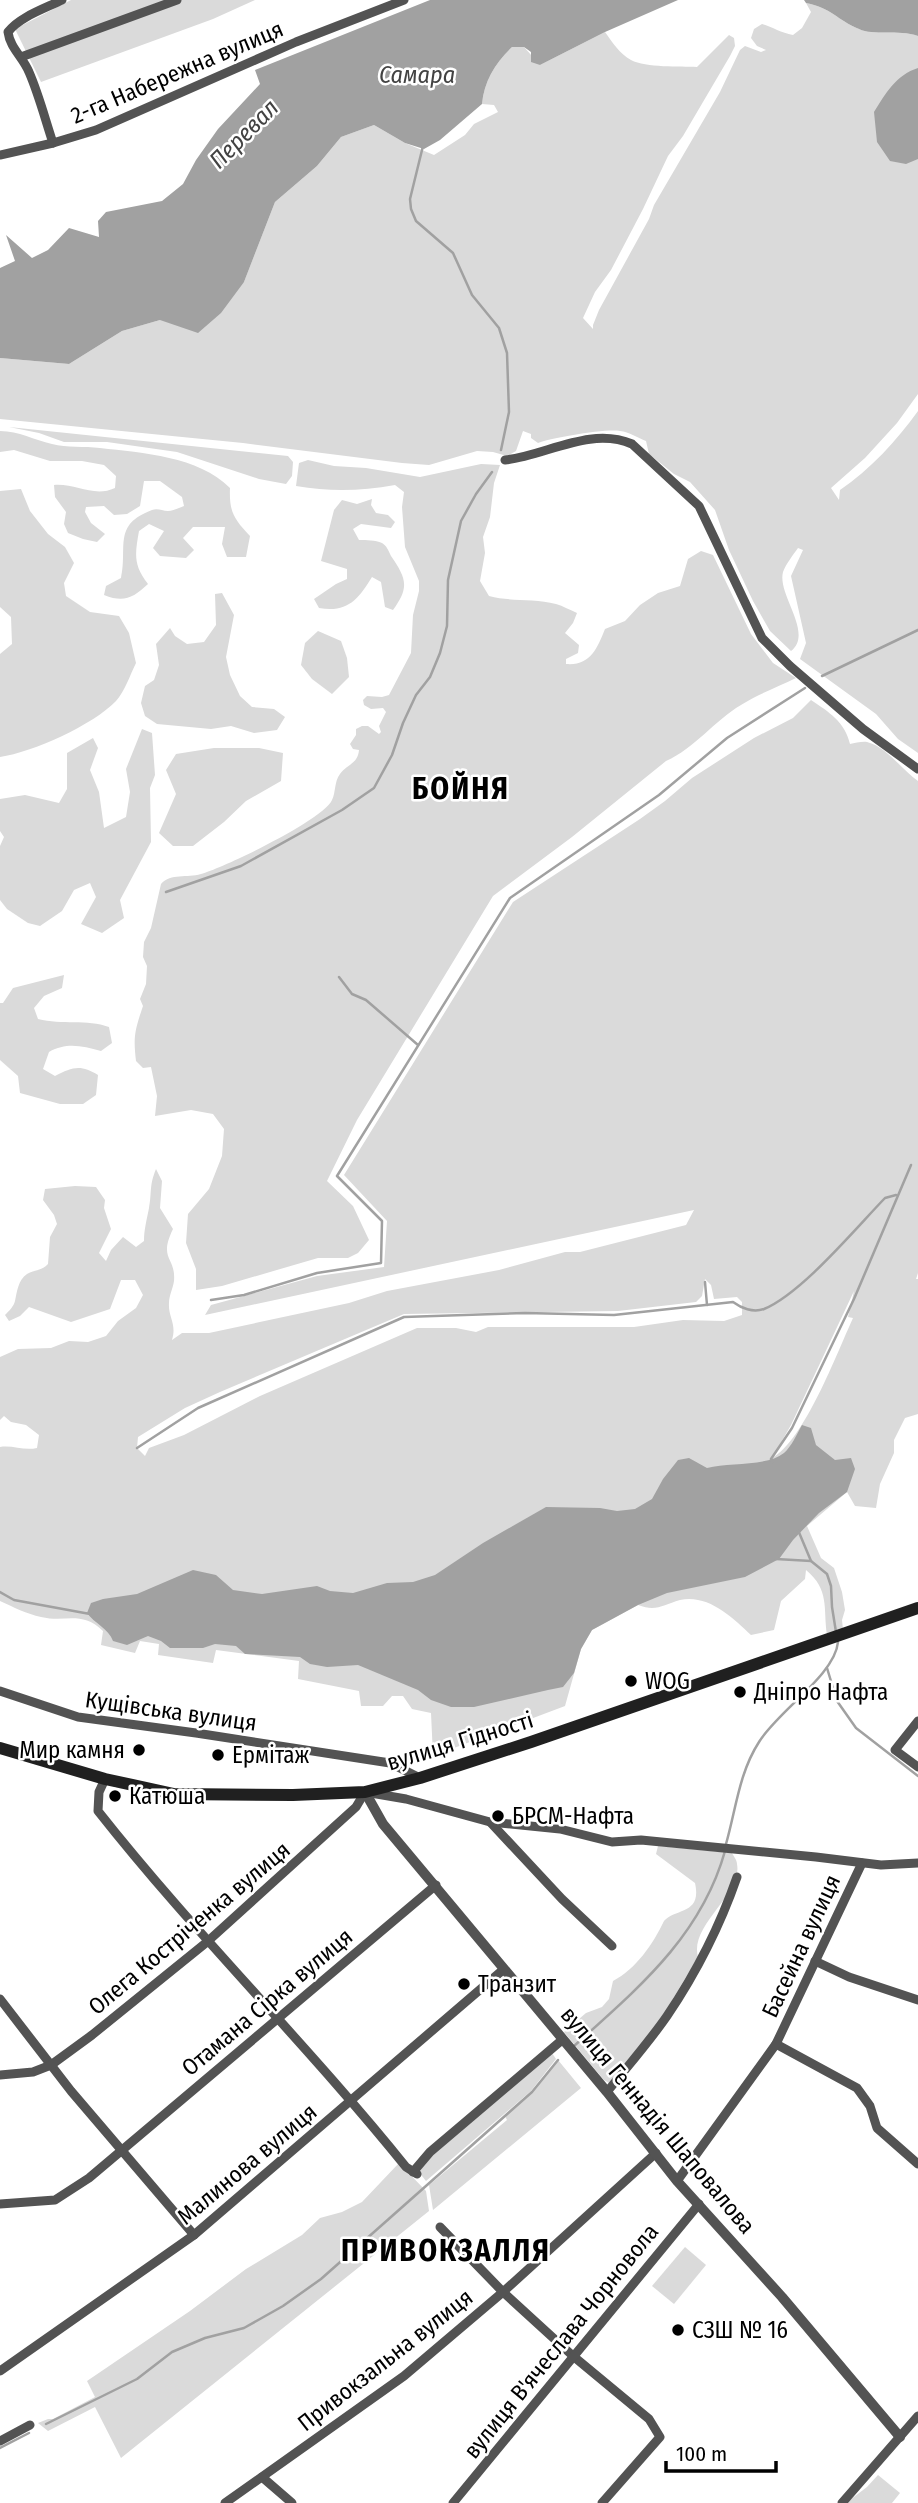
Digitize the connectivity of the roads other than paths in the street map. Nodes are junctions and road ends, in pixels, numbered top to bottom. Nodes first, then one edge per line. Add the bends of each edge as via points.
1 (62, 0) edge
2 (177, 0) edge
3 (404, 0) edge
4 (21, 57) junction
5 (53, 143) junction
6 (0, 155) edge
7 (505, 460) dead end
8 (918, 769) edge
9 (918, 1608) edge
10 (0, 1690) edge
11 (918, 1721) edge
12 (0, 1748) edge
13 (918, 1767) edge
14 (420, 1778) junction
15 (105, 1779) junction
16 (365, 1792) junction
17 (489, 1822) junction
18 (862, 1863) junction
19 (918, 1863) edge
20 (737, 1878) dead end
21 (436, 1885) junction
22 (207, 1942) junction
23 (612, 1946) dead end
24 (815, 1961) junction
25 (504, 1969) junction
26 (0, 1999) edge
27 (918, 2000) edge
28 (277, 2018) junction
29 (561, 2039) junction
30 (776, 2044) junction
31 (51, 2066) junction
32 (0, 2075) edge
33 (607, 2092) junction
34 (352, 2101) junction
35 (123, 2150) junction
36 (656, 2153) junction
37 (918, 2164) edge
38 (677, 2181) junction
39 (0, 2204) edge
40 (699, 2204) junction
41 (440, 2227) dead end
42 (194, 2235) junction
43 (503, 2292) junction
44 (573, 2357) junction
45 (0, 2371) edge
46 (918, 2416) edge
47 (30, 2425) dead end
48 (900, 2437) junction
49 (0, 2441) edge
50 (262, 2477) junction
51 (225, 2503) edge
52 (292, 2503) edge
53 (453, 2503) edge
54 (602, 2503) edge
55 (842, 2503) edge

1 - 4 street via 9,29 10,43
2 - 4 street
3 - 5 street, 2-га Набережна вулиця via 96,130
4 - 5 street
5 - 6 street, 2-га Набережна вулиця
7 - 8 street via 599,438 632,444 699,506 762,638 863,729
9 - 14 main road, вулиця Гідності
10 - 14 street, Кущівська вулиця via 78,1717 390,1763
11 - 13 street via 895,1750
12 - 15 main road, вулиця Гідності
14 - 16 main road, вулиця Гідності
15 - 16 main road, вулиця Гідності via 174,1794
15 - 22 street via 98,1811
16 - 17 street
16 - 21 street, вулиця Геннадія Шаповалова via 383,1824
16 - 22 street, Олега Костріченка вулиця via 356,1807
17 - 18 street via 560,1829 612,1842 717,1846
17 - 23 street
18 - 19 street
18 - 24 street, Басейна вулиця
20 - 33 street via 725,1911 683,1990
21 - 25 street, вулиця Геннадія Шаповалова
21 - 28 street, Отамана Сірка вулиця
22 - 28 street
22 - 31 street, Олега Костріченка вулиця
24 - 27 street
24 - 30 street, Басейна вулиця
25 - 29 street, вулиця Геннадія Шаповалова
25 - 34 street, Малинова вулиця
26 - 31 street
28 - 34 street
28 - 35 street, Отамана Сірка вулиця
29 - 33 street, вулиця Геннадія Шаповалова
29 - 34 street via 430,2152 415,2173 405,2167
30 - 37 street, Басейна вулиця via 857,2088 870,2106 877,2128
30 - 38 street, Басейна вулиця
31 - 32 street via 33,2073
31 - 35 street
33 - 36 street, вулиця Геннадія Шаповалова
34 - 42 street, Малинова вулиця
35 - 39 street, Отамана Сірка вулиця via 55,2200
35 - 42 street
36 - 38 street, вулиця Геннадія Шаповалова
36 - 43 street, Привокзальна вулиця
38 - 40 street, вулиця Геннадія Шаповалова
40 - 44 street, вулиця В'ячеслава Чорновола
40 - 48 street, вулиця Геннадія Шаповалова
41 - 43 street
42 - 45 street, Малинова вулиця
43 - 44 street
43 - 50 street, Привокзальна вулиця via 404,2376
44 - 53 street, вулиця В'ячеслава Чорновола
44 - 54 street via 649,2419 660,2437
46 - 48 street
47 - 49 street
48 - 55 street
50 - 51 street, Привокзальна вулиця
50 - 52 street

